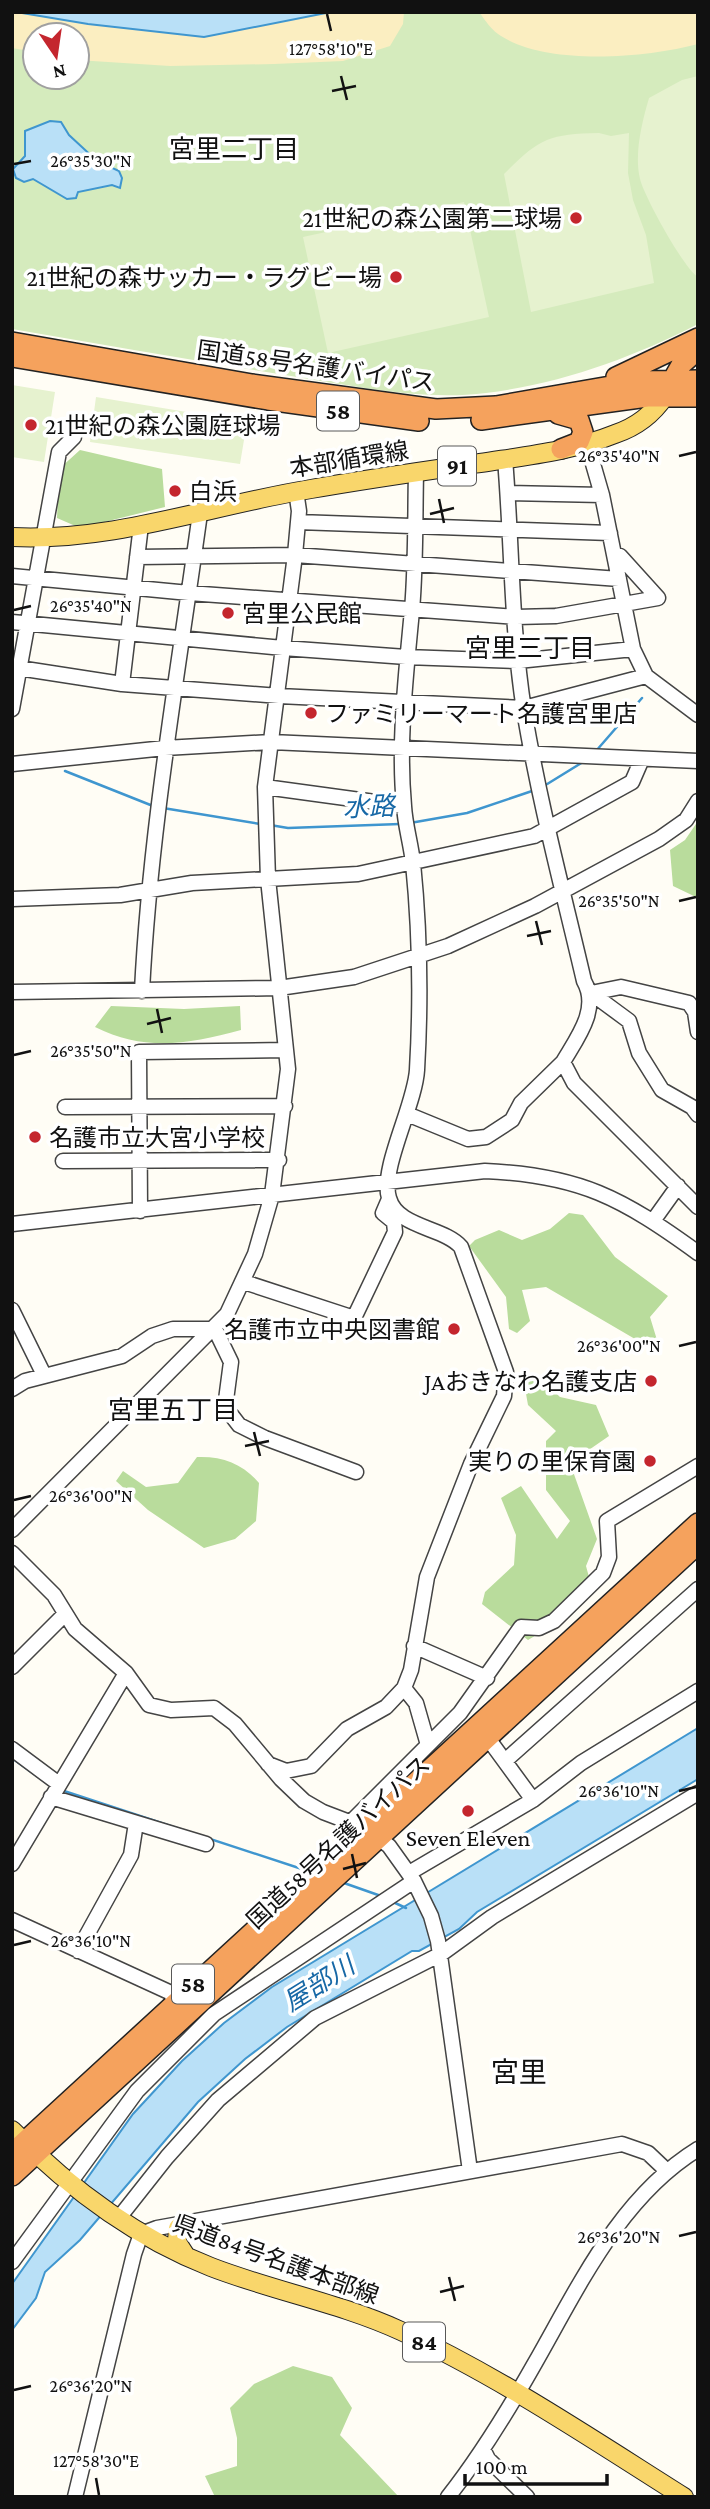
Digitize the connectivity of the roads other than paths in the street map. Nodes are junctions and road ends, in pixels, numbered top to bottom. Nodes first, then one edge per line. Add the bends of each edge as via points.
1 (698, 338) edge
2 (12, 342) edge
3 (698, 350) edge
4 (12, 357) edge
5 (698, 380) edge
6 (668, 387) junction
7 (590, 389) junction
8 (698, 397) edge
9 (543, 414) junction
10 (74, 437) dead end
11 (587, 443) junction
12 (561, 449) junction
13 (505, 459) junction
14 (416, 472) junction
15 (296, 491) junction
16 (508, 493) junction
17 (602, 495) junction
18 (200, 513) junction
19 (298, 522) junction
20 (141, 525) junction
21 (415, 526) junction
22 (510, 530) junction
23 (610, 533) junction
24 (12, 537) edge
25 (41, 538) junction
26 (614, 554) junction
27 (295, 555) junction
28 (137, 557) junction
29 (194, 558) junction
30 (414, 565) junction
31 (513, 573) junction
32 (12, 576) edge
33 (34, 578) junction
34 (618, 579) junction
35 (132, 586) junction
36 (189, 593) junction
37 (290, 601) junction
38 (624, 604) junction
39 (412, 610) junction
40 (516, 617) junction
41 (19, 623) edge
42 (130, 634) junction
43 (181, 638) junction
44 (283, 648) junction
45 (633, 649) junction
46 (405, 657) junction
47 (518, 661) junction
48 (16, 668) edge
49 (646, 676) junction
50 (121, 684) junction
51 (173, 686) junction
52 (279, 696) junction
53 (404, 703) junction
54 (524, 708) junction
55 (12, 709) edge
56 (698, 715) edge
57 (271, 742) junction
58 (165, 748) junction
59 (404, 750) junction
60 (532, 753) junction
61 (642, 759) junction
62 (698, 761) edge
63 (12, 764) edge
64 (265, 787) junction
65 (698, 801) edge
66 (404, 806) junction
67 (549, 827) junction
68 (413, 861) junction
69 (268, 879) junction
70 (147, 890) junction
71 (564, 892) junction
72 (12, 899) edge
73 (419, 956) junction
74 (279, 988) junction
75 (142, 991) junction
76 (12, 992) edge
77 (591, 993) junction
78 (698, 1032) edge
79 (286, 1050) junction
80 (563, 1062) junction
81 (285, 1106) junction
82 (65, 1107) dead end
83 (138, 1108) junction
84 (407, 1114) junction
85 (698, 1115) edge
86 (279, 1160) junction
87 (63, 1161) dead end
88 (138, 1162) junction
89 (388, 1182) junction
90 (678, 1186) junction
91 (272, 1195) junction
92 (389, 1199) junction
93 (698, 1207) edge
94 (140, 1211) junction
95 (653, 1221) junction
96 (12, 1224) edge
97 (698, 1253) edge
98 (244, 1282) junction
99 (12, 1310) edge
100 (215, 1329) junction
101 (44, 1375) junction
102 (12, 1389) edge
103 (698, 1466) edge
104 (356, 1472) dead end
105 (698, 1523) edge
106 (12, 1531) edge
107 (698, 1544) edge
108 (12, 1553) edge
109 (698, 1589) edge
110 (65, 1614) junction
111 (414, 1646) junction
112 (12, 1667) edge
113 (126, 1673) junction
114 (486, 1678) junction
115 (404, 1688) junction
116 (698, 1691) edge
117 (487, 1737) junction
118 (428, 1745) junction
119 (12, 1749) edge
120 (506, 1760) junction
121 (268, 1764) junction
122 (59, 1784) junction
123 (698, 1793) edge
124 (51, 1797) junction
125 (533, 1800) junction
126 (136, 1823) junction
127 (365, 1829) junction
128 (206, 1844) dead end
129 (12, 1864) edge
130 (414, 1882) junction
131 (12, 1920) edge
132 (440, 1947) junction
133 (78, 1951) junction
134 (176, 2000) junction
135 (208, 2008) junction
136 (21, 2145) edge
137 (698, 2149) edge
138 (470, 2171) junction
139 (667, 2171) junction
140 (12, 2176) edge
141 (71, 2186) junction
142 (116, 2218) junction
143 (183, 2223) junction
144 (141, 2234) junction
145 (186, 2256) junction
146 (12, 2262) edge
147 (517, 2394) junction
148 (483, 2449) junction
149 (75, 2497) edge
150 (448, 2497) edge
151 (527, 2497) edge
152 (684, 2497) edge

1 - 7 highway
2 - 7 highway, 国道58号名護バイパス / 58 via 415,407 496,406
3 - 6 highway, 本部循環線
4 - 9 highway, 国道58号名護バイパス / 58 via 397,419 471,421
5 - 6 highway, 国道58号名護バイパス / 58
6 - 7 highway, 国道58号名護バイパス / 58
6 - 8 highway, 国道58号名護バイパス / 58
6 - 9 highway, 国道58号名護バイパス / 58
6 - 11 main road, 本部循環線 / 91 via 652,412 630,428
9 - 12 highway via 573,417 581,424 582,439
10 - 25 street via 59,452
11 - 12 main road, 本部循環線 / 91
11 - 17 street
12 - 13 main road, 本部循環線 / 91
13 - 14 main road, 本部循環線 / 91
13 - 16 street
14 - 15 main road, 本部循環線 / 91
14 - 21 street
15 - 18 main road, 本部循環線 / 91
15 - 19 street
16 - 17 street
16 - 22 street
17 - 23 street
18 - 20 main road, 本部循環線 / 91
18 - 29 street
19 - 21 street
19 - 27 street
20 - 25 main road, 本部循環線 / 91
20 - 28 street
21 - 22 street
21 - 30 street
22 - 23 street
22 - 31 street
23 - 26 street
24 - 25 main road, 本部循環線 / 91
25 - 33 street
26 - 34 street
26 - 38 street via 658,598
27 - 29 street
27 - 30 street
27 - 37 street
28 - 29 street
28 - 35 street
29 - 36 street
30 - 31 street
30 - 39 street
31 - 34 street
31 - 40 street
32 - 33 street
33 - 35 street
33 - 41 street
34 - 38 street
35 - 36 street
35 - 42 street
36 - 37 street
36 - 43 street
37 - 39 street
37 - 44 street
38 - 40 street via 556,616
38 - 45 street
39 - 40 street
39 - 46 street
40 - 47 street
41 - 42 street
41 - 48 street
42 - 43 street
42 - 50 street
43 - 44 street
43 - 51 street
44 - 46 street
44 - 52 street
45 - 47 street
45 - 49 street
46 - 47 street
46 - 53 street
47 - 54 street
48 - 50 street
48 - 55 street
49 - 54 street
49 - 56 street
50 - 51 street
51 - 52 street
51 - 58 street
52 - 53 street
52 - 57 street
53 - 54 street
53 - 59 street
54 - 60 street
57 - 58 street
57 - 59 street
57 - 64 street
58 - 63 street
58 - 70 street
59 - 60 street
59 - 66 street
60 - 61 street
60 - 67 street
61 - 62 street
61 - 67 street via 632,782
64 - 66 street
64 - 69 street
65 - 71 street via 677,827
66 - 68 street
67 - 68 street via 534,836
67 - 71 street
68 - 69 street via 358,874
68 - 73 street
69 - 70 street
69 - 74 street
70 - 72 street
70 - 75 street
71 - 73 street
71 - 77 street via 584,981
73 - 74 street via 355,977
73 - 84 street via 417,1073
74 - 75 street
74 - 79 street
75 - 76 street
77 - 78 street via 621,987 689,1003
77 - 80 street via 587,1020
77 - 85 street via 629,1021 639,1053 662,1090
79 - 81 street
79 - 83 street via 139,1052
80 - 84 street via 521,1103 512,1120 486,1137 468,1139
80 - 90 street via 574,1083
81 - 83 street
81 - 86 street
82 - 83 street
83 - 88 street
84 - 89 street
86 - 88 street
86 - 91 street
87 - 88 street
88 - 94 street
89 - 91 street
89 - 92 street
89 - 95 street via 485,1171 533,1174 594,1189
90 - 93 street
90 - 95 street
91 - 94 street
91 - 98 street
92 - 98 street via 383,1213 394,1222 395,1232 354,1318
92 - 111 street via 404,1215 428,1230 450,1236 461,1247 507,1380 427,1577
94 - 96 street
95 - 97 street
98 - 100 street
99 - 101 street
100 - 101 street via 173,1329 122,1356
100 - 104 street via 231,1362 226,1400 239,1425
100 - 106 street
101 - 102 street
103 - 114 street via 607,1521 609,1557 603,1573 554,1621 539,1628 521,1627
105 - 127 highway, 国道58号名護バイパス / 58
107 - 117 highway, 国道58号名護バイパス / 58
108 - 110 street via 54,1595
109 - 120 street
110 - 112 street
110 - 113 street via 75,1629
111 - 114 street
111 - 115 street
113 - 121 street via 157,1708 222,1713
113 - 122 street
114 - 118 street
115 - 118 street via 416,1703
115 - 121 street via 386,1707 347,1729 311,1766 286,1771
116 - 125 street via 581,1763
117 - 120 street
117 - 127 highway, 国道58号名護バイパス / 58
118 - 127 street
119 - 122 street
120 - 125 street
121 - 127 street via 304,1801
122 - 124 street
123 - 132 street
124 - 126 street
124 - 129 street
125 - 130 street
126 - 128 street
126 - 133 street via 131,1856
127 - 130 street
127 - 134 highway, 国道58号名護バイパス / 58
127 - 135 highway, 国道58号名護バイパス / 58
130 - 132 street
130 - 135 street
131 - 133 street
132 - 138 street
132 - 142 street via 316,2018 237,2081
133 - 134 street via 169,1992
134 - 136 highway, 国道58号名護バイパス / 58
135 - 136 highway, 国道58号名護バイパス / 58
135 - 141 street via 136,2091
136 - 140 highway, 国道58号名護バイパス / 58
136 - 141 main road, 県道84号名護本部線 / 84
137 - 139 street
138 - 139 street via 622,2144 648,2153
138 - 143 street
139 - 147 street via 633,2205 613,2234
141 - 142 main road, 県道84号名護本部線 / 84
141 - 146 street
142 - 144 main road, 県道84号名護本部線 / 84
143 - 144 street
143 - 145 main road via 177,2238
144 - 145 main road, 県道84号名護本部線 / 84
144 - 149 street
145 - 147 main road, 県道84号名護本部線 / 84 via 398,2330
147 - 148 street
147 - 152 main road, 県道84号名護本部線 / 84
148 - 150 street
148 - 151 street

